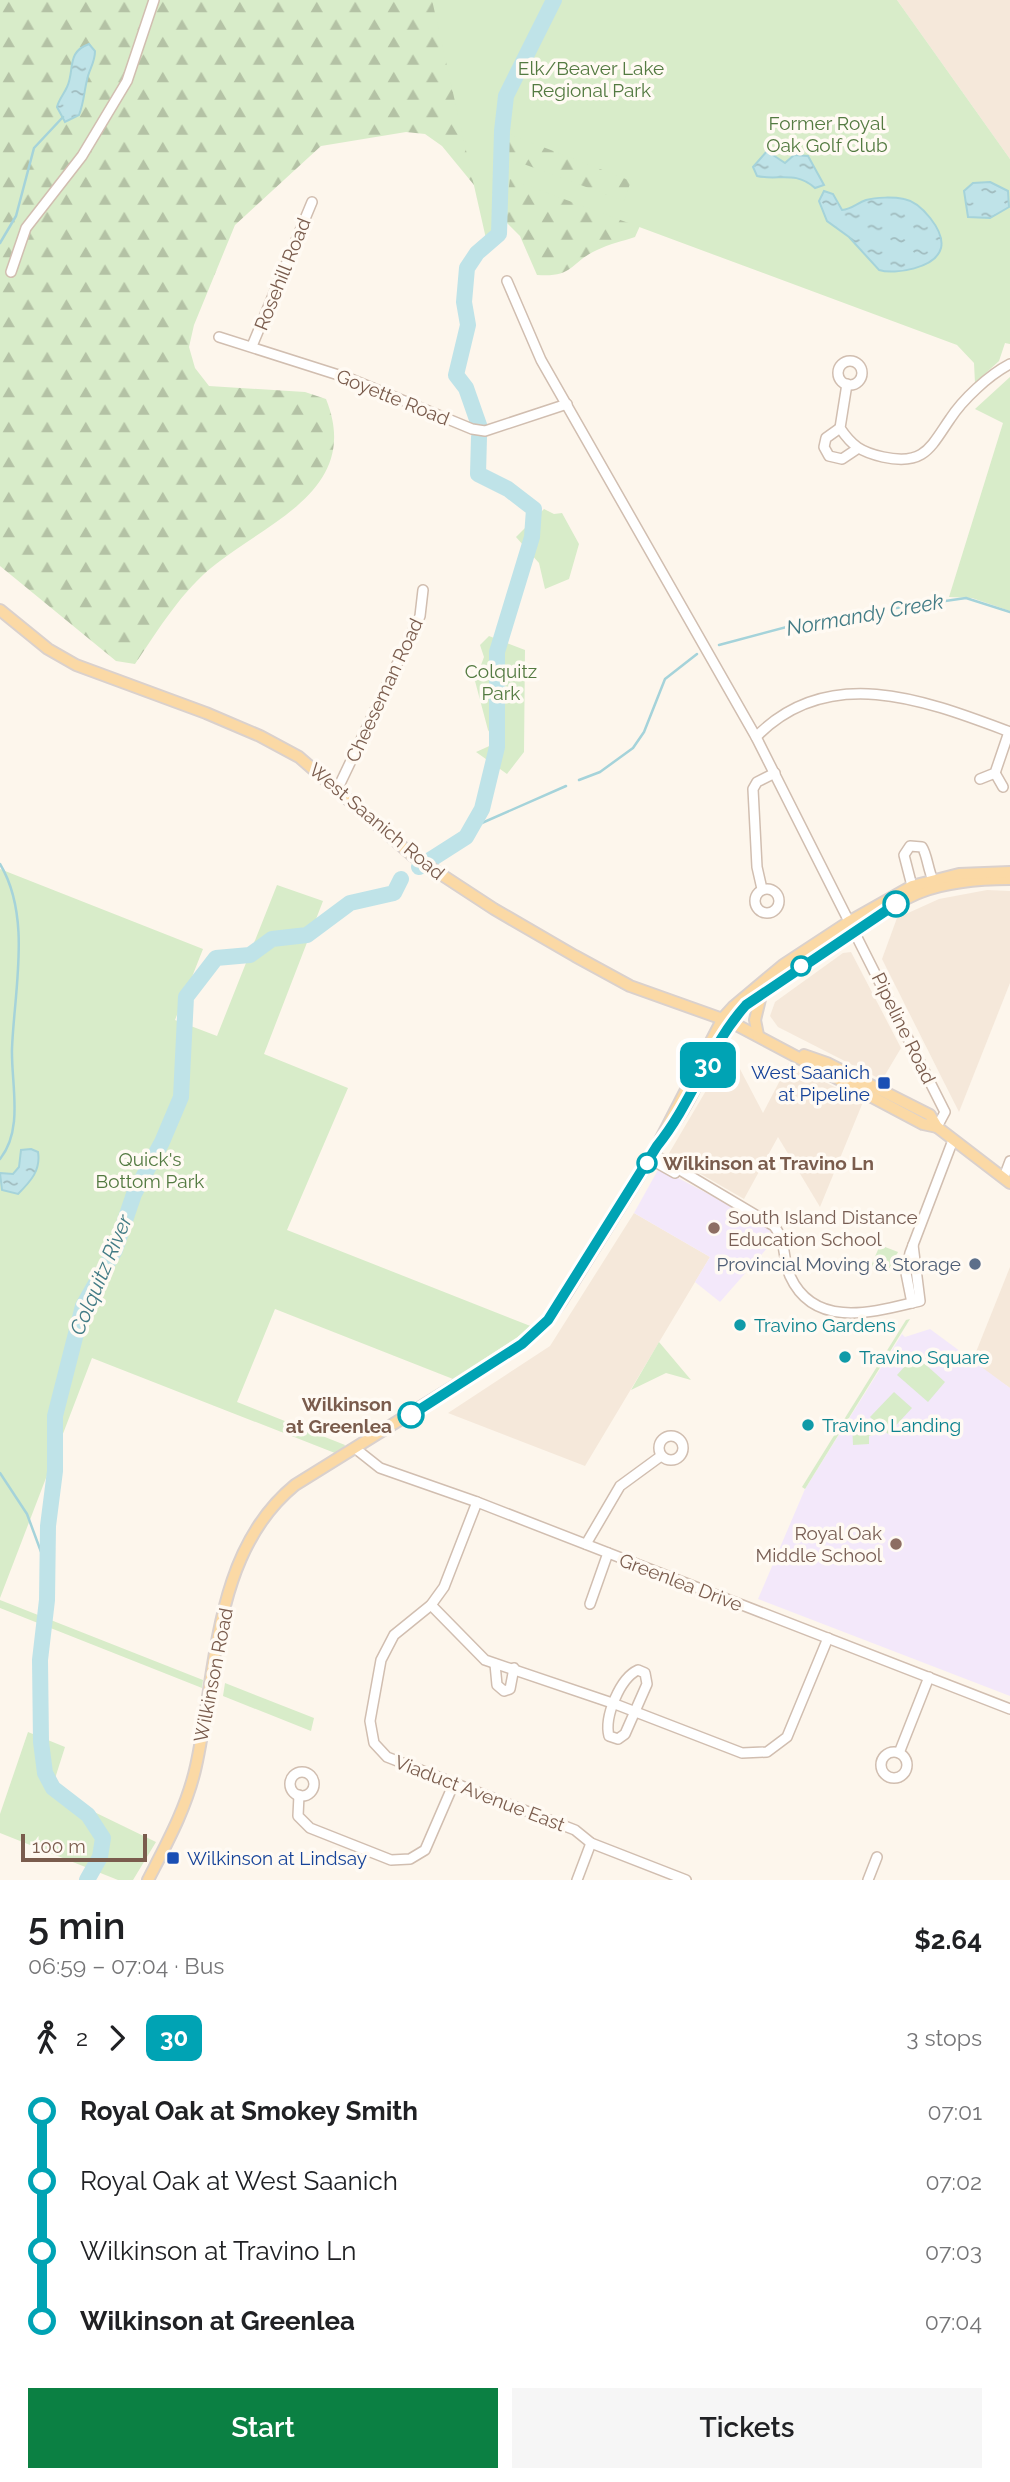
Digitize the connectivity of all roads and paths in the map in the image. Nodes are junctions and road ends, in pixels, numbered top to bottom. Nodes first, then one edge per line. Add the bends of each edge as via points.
1 (154, 0) edge
2 (312, 202) dead end
3 (11, 272) dead end
4 (507, 282) dead end
5 (219, 337) dead end
6 (252, 346) junction
7 (1010, 364) edge
8 (847, 384) dead end
9 (567, 404) junction
10 (840, 428) junction
11 (857, 449) junction
12 (424, 590) dead end
13 (0, 610) edge
14 (1010, 732) edge
15 (756, 737) junction
16 (775, 772) junction
17 (995, 773) junction
18 (980, 779) dead end
19 (1003, 787) dead end
20 (338, 788) junction
21 (1010, 872) edge
22 (1010, 879) edge
23 (933, 880) junction
24 (912, 886) junction
25 (762, 889) dead end
26 (853, 925) junction
27 (762, 992) junction
28 (727, 1020) junction
29 (758, 1035) junction
30 (937, 1127) junction
31 (953, 1140) junction
32 (653, 1153) junction
33 (1010, 1161) edge
34 (1007, 1180) edge
35 (356, 1449) junction
36 (661, 1455) dead end
37 (477, 1502) junction
38 (586, 1545) junction
39 (608, 1553) junction
40 (590, 1604) dead end
41 (431, 1605) junction
42 (828, 1638) junction
43 (495, 1664) junction
44 (514, 1668) junction
45 (929, 1677) junction
46 (615, 1704) junction
47 (1010, 1709) edge
48 (633, 1711) junction
49 (899, 1753) dead end
50 (454, 1783) junction
51 (299, 1796) dead end
52 (591, 1843) junction
53 (877, 1857) dead end
54 (148, 1880) edge
55 (576, 1880) edge
56 (686, 1880) edge
57 (868, 1880) edge

1 - 3 street via 127,80 82,156 26,228
2 - 6 street, Rosehill Road
4 - 9 street via 541,360
5 - 6 street, Goyette Road
6 - 9 street, Goyette Road via 351,379 472,429 485,431
7 - 11 street via 962,404 933,447 922,455 891,459
8 - 10 street
9 - 15 street
10 - 11 street
10 - 11 street via 826,438 829,456 842,458
12 - 20 street, Cheeseman Road via 421,616
13 - 20 main road, West Saanich Road via 76,665 260,736 299,757
14 - 15 street via 929,702 853,694 805,702
14 - 17 street
15 - 16 street
16 - 25 street via 753,789
16 - 26 street
17 - 18 street
17 - 19 street
20 - 28 main road, West Saanich Road via 414,856 520,925 630,986
21 - 23 main road
22 - 26 main road via 978,879 920,893
23 - 24 main road
23 - 24 street via 922,847 910,846 904,855
24 - 26 main road
26 - 27 main road
26 - 28 main road via 752,988
26 - 30 street, Pipeline Road via 945,1112
27 - 28 main road
27 - 29 main road via 756,1007
28 - 29 main road, West Saanich Road
28 - 32 main road, Wilkinson Road
29 - 30 main road, West Saanich Road via 827,1063 928,1114
30 - 31 main road, West Saanich Road
31 - 32 street via 913,1245 916,1302 862,1315 823,1307 795,1284 785,1242 774,1226 687,1174 673,1173
31 - 34 main road, West Saanich Road
32 - 35 main road, Wilkinson Road via 548,1320 522,1344
33 - 34 street
35 - 37 street, Greenlea Drive via 380,1468
35 - 54 main road, Wilkinson Road via 274,1502 251,1538 222,1612 188,1793
36 - 38 street via 620,1486
37 - 38 street, Greenlea Drive
37 - 41 street, Viaduct Avenue East via 444,1587
38 - 39 street, Greenlea Drive
39 - 40 street
39 - 42 street, Greenlea Drive
41 - 43 street via 461,1640
41 - 50 street, Viaduct Avenue East via 394,1634 382,1660 370,1721 374,1743 387,1756
42 - 45 street, Greenlea Drive
42 - 48 street via 788,1737 766,1752 742,1754
43 - 44 street
43 - 44 street via 497,1685 504,1691 510,1689
44 - 46 street
45 - 47 street, Greenlea Drive
45 - 49 street
46 - 48 street
46 - 48 street via 606,1726 609,1736 618,1739 625,1734
46 - 48 street via 630,1674 638,1670 645,1673 647,1684
50 - 51 street via 425,1850 410,1859 391,1860 310,1828 298,1816
50 - 52 street, Viaduct Avenue East via 575,1830
52 - 55 street
52 - 56 street, Viaduct Avenue East
53 - 57 street

